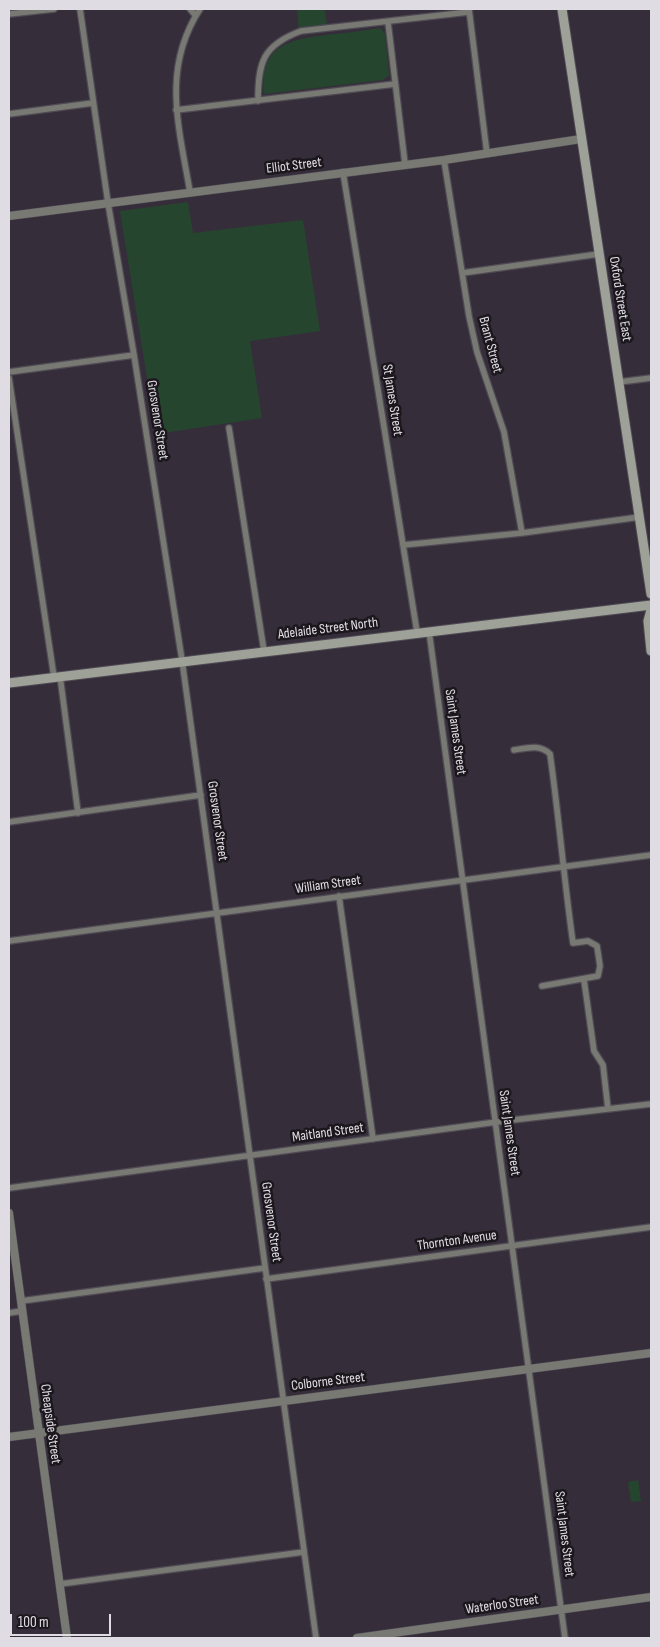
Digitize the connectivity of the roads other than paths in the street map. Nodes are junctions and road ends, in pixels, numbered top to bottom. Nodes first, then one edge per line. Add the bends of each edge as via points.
1 (54, 9) edge
2 (80, 9) edge
3 (190, 9) edge
4 (200, 9) edge
5 (562, 9) edge
6 (469, 11) edge
7 (9, 14) edge
8 (196, 15) junction
9 (388, 22) junction
10 (395, 84) junction
11 (258, 101) junction
12 (93, 103) junction
13 (176, 110) junction
14 (9, 114) edge
15 (582, 139) junction
16 (487, 154) junction
17 (444, 160) junction
18 (405, 164) junction
19 (343, 172) junction
20 (190, 192) junction
21 (108, 203) junction
22 (9, 216) edge
23 (599, 254) junction
24 (462, 273) junction
25 (134, 355) junction
26 (9, 372) edge
27 (9, 378) edge
28 (651, 378) edge
29 (619, 382) junction
30 (228, 428) dead end
31 (640, 517) junction
32 (522, 533) junction
33 (403, 545) junction
34 (651, 594) edge
35 (651, 605) edge
36 (651, 610) edge
37 (428, 631) junction
38 (417, 632) junction
39 (264, 651) junction
40 (651, 651) edge
41 (182, 660) junction
42 (57, 676) junction
43 (9, 683) edge
44 (514, 750) dead end
45 (201, 796) junction
46 (78, 813) junction
47 (9, 822) edge
48 (651, 854) edge
49 (564, 866) junction
50 (462, 880) junction
51 (339, 896) junction
52 (216, 913) junction
53 (9, 941) edge
54 (584, 980) junction
55 (542, 986) dead end
56 (651, 1104) edge
57 (608, 1109) junction
58 (495, 1122) junction
59 (373, 1139) junction
60 (250, 1156) junction
61 (9, 1188) edge
62 (9, 1213) edge
63 (651, 1226) edge
64 (512, 1246) junction
65 (265, 1268) junction
66 (266, 1279) junction
67 (21, 1301) junction
68 (22, 1311) junction
69 (9, 1313) edge
70 (651, 1352) edge
71 (529, 1369) junction
72 (284, 1400) junction
73 (39, 1434) junction
74 (9, 1437) edge
75 (304, 1552) junction
76 (60, 1584) junction
77 (651, 1597) edge
78 (561, 1609) junction
79 (67, 1638) edge
80 (316, 1638) edge
81 (357, 1638) edge
82 (565, 1638) edge

1 - 7 street
2 - 12 street, Grosvenor Street
3 - 8 street
4 - 8 street
5 - 15 main road, Oxford Street East
6 - 9 street
6 - 16 street
8 - 13 street via 177,63
9 - 10 street
9 - 11 street via 301,31 285,37 264,56 258,78
10 - 11 street
10 - 18 street
11 - 13 street
12 - 14 street
12 - 21 street, Grosvenor Street
13 - 20 street
15 - 16 street, Elliot Street
15 - 23 main road, Oxford Street East
16 - 17 street, Elliot Street
17 - 18 street, Elliot Street
17 - 24 street, Brant Street
18 - 19 street, Elliot Street
19 - 20 street, Elliot Street
19 - 33 street, St James Street
20 - 21 street, Elliot Street
21 - 22 street, Elliot Street
21 - 25 street, Grosvenor Street
23 - 24 street
23 - 29 main road, Oxford Street East
24 - 32 street, Brant Street via 476,352 504,432
25 - 26 street
25 - 41 street, Grosvenor Street
27 - 42 street
28 - 29 street
29 - 31 main road, Oxford Street East
30 - 39 street
31 - 32 street
31 - 34 main road, Oxford Street East
32 - 33 street
33 - 38 street, St James Street
35 - 37 main road, Adelaide Street North
36 - 40 main road via 648,621
37 - 38 main road, Adelaide Street North
37 - 50 street, Saint James Street
38 - 39 main road, Adelaide Street North
39 - 41 main road, Adelaide Street North
41 - 42 main road, Adelaide Street North
41 - 45 street, Grosvenor Street
42 - 43 main road, Adelaide Street North
42 - 46 street
44 - 49 street via 538,747 550,754
45 - 46 street
45 - 52 street, Grosvenor Street
46 - 47 street
48 - 49 street, William Street
49 - 50 street, William Street
49 - 54 street via 572,943 588,941 597,946 598,976
50 - 51 street, William Street
50 - 58 street, Saint James Street
51 - 52 street, William Street
51 - 59 street
52 - 53 street, William Street
52 - 60 street, Grosvenor Street
54 - 55 street
54 - 57 street via 594,1052 603,1065
56 - 57 street, Maitland Street
57 - 58 street, Maitland Street
58 - 59 street, Maitland Street
58 - 64 street, Saint James Street
59 - 60 street, Maitland Street
60 - 61 street, Maitland Street
60 - 65 street, Grosvenor Street
62 - 67 street, Cheapside Street
63 - 64 street, Thornton Avenue
64 - 66 street, Thornton Avenue
64 - 71 street, Saint James Street
65 - 66 street, Grosvenor Street
65 - 67 street
66 - 72 street, Grosvenor Street
67 - 68 street, Cheapside Street
68 - 69 street
68 - 73 street, Cheapside Street
70 - 71 street, Colborne Street
71 - 72 street, Colborne Street
71 - 78 street, Saint James Street
72 - 73 street, Colborne Street
72 - 75 street, Grosvenor Street
73 - 74 street, Colborne Street
73 - 76 street, Cheapside Street
75 - 76 street
75 - 80 street, Grosvenor Street
76 - 79 street, Cheapside Street
77 - 78 street, Waterloo Street
78 - 81 street, Waterloo Street
78 - 82 street, Saint James Street

